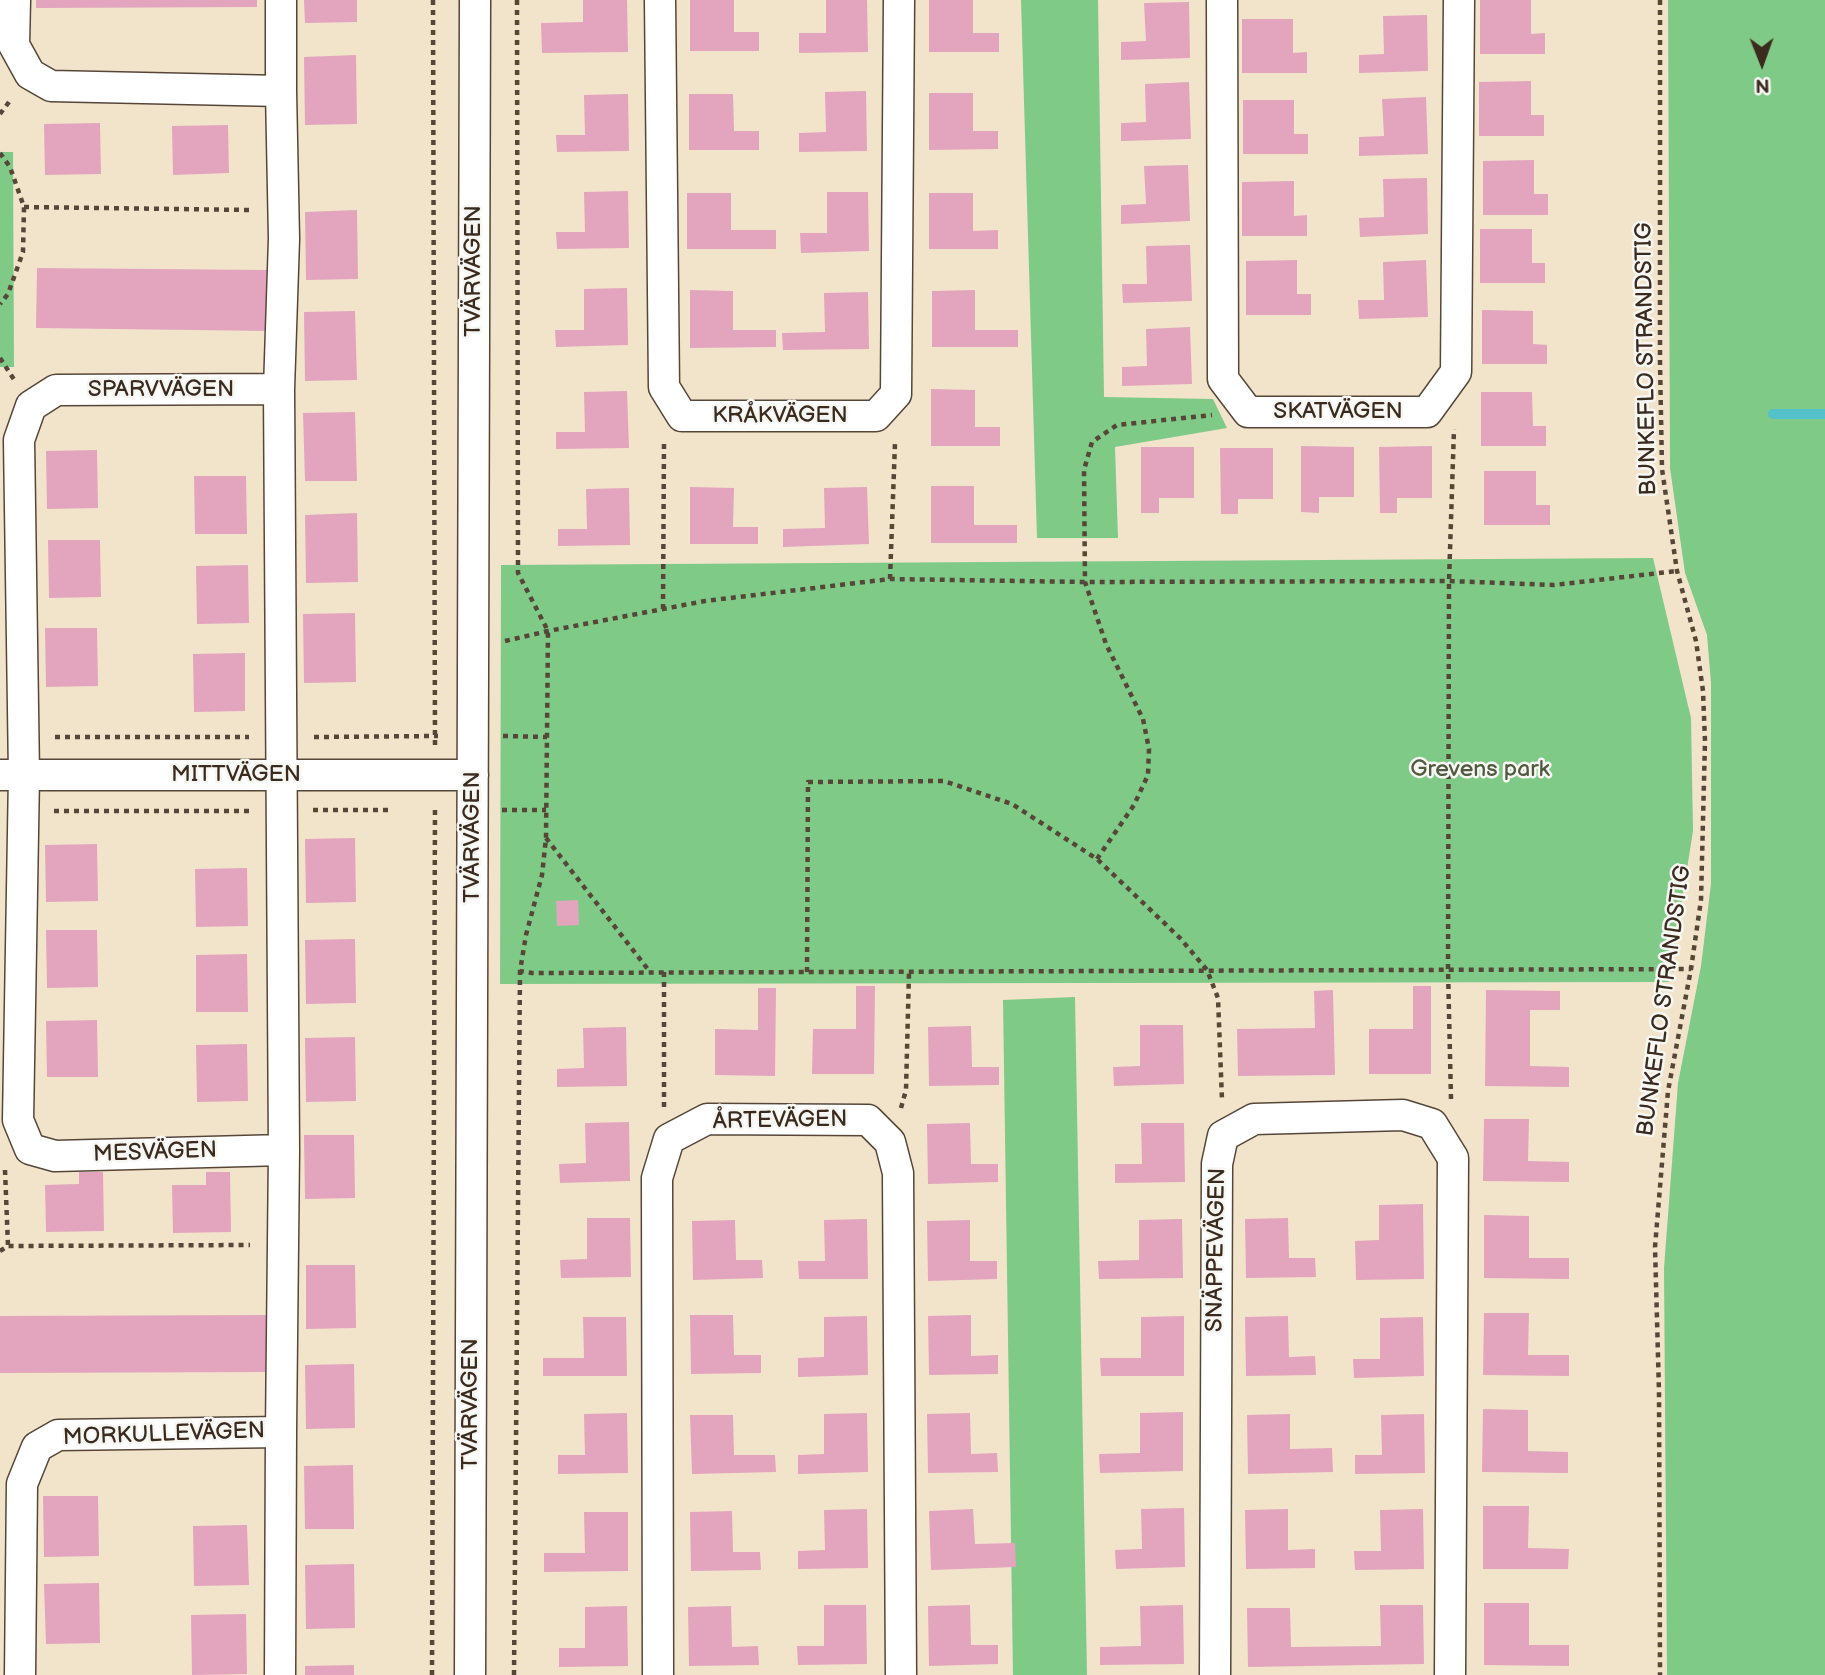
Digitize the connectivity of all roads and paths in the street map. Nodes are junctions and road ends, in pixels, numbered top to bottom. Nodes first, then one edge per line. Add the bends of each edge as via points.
1 (15, 0) edge
2 (281, 0) edge
3 (433, 0) edge
4 (475, 0) edge
5 (517, 0) edge
6 (660, 0) edge
7 (899, 0) edge
8 (1222, 0) edge
9 (1459, 0) edge
10 (1660, 0) edge
11 (281, 91) junction
12 (0, 153) edge
13 (24, 207) junction
14 (284, 210) junction
15 (0, 304) edge
16 (664, 387) junction
17 (279, 389) junction
18 (896, 394) junction
19 (1248, 412) junction
20 (1454, 428) dead end
21 (1677, 571) junction
22 (890, 579) junction
23 (1449, 581) junction
24 (1085, 582) junction
25 (663, 609) junction
26 (548, 631) junction
27 (473, 649) junction
28 (12, 775) edge
29 (281, 775) junction
30 (435, 775) junction
31 (473, 775) junction
32 (546, 838) junction
33 (1097, 859) junction
34 (1448, 969) junction
35 (1691, 969) junction
36 (1207, 970) junction
37 (520, 971) junction
38 (664, 972) junction
39 (807, 972) junction
40 (909, 972) junction
41 (651, 973) junction
42 (1451, 1104) dead end
43 (1223, 1136) junction
44 (669, 1139) junction
45 (890, 1142) junction
46 (30, 1149) junction
47 (284, 1150) junction
48 (283, 1245) junction
49 (8, 1246) junction
50 (0, 1251) edge
51 (281, 1432) junction
52 (20, 1675) edge
53 (280, 1675) edge
54 (432, 1675) edge
55 (470, 1675) edge
56 (514, 1675) edge
57 (658, 1675) edge
58 (901, 1675) edge
59 (1215, 1675) edge
60 (1450, 1675) edge
61 (1660, 1675) edge

1 - 11 street via 14,45 30,74 51,86
2 - 11 street
3 - 30 path
4 - 27 street, TVÄRVÄGEN
5 - 26 path via 518,573
6 - 16 street
7 - 18 street
8 - 19 street, SKATVÄGEN via 1223,379
9 - 19 street, SKATVÄGEN via 1456,372 1427,412
10 - 21 path, BUNKEFLO STRANDSTIG via 1662,469
11 - 14 street
12 - 13 path
13 - 14 path
13 - 15 path via 23,252
14 - 17 street
16 - 18 street, KRÅKVÄGEN via 681,416 876,416
16 - 25 path
17 - 28 street, SPARVVÄGEN via 57,390 31,406 19,440
17 - 29 street
18 - 22 path
19 - 24 path via 1117,425 1092,442 1084,470
20 - 23 path
21 - 23 path via 1554,585
21 - 35 path, BUNKEFLO STRANDSTIG via 1696,640 1705,741 1701,900
22 - 24 path
22 - 25 path
23 - 24 path
23 - 34 path
24 - 33 path via 1106,644 1143,719 1149,749 1148,775 1134,805
25 - 26 path
26 - 27 path
26 - 32 path
27 - 31 street, TVÄRVÄGEN
28 - 29 street, MITTVÄGEN
28 - 46 street via 18,1120
29 - 30 street, MITTVÄGEN
29 - 47 street
30 - 31 street, MITTVÄGEN
30 - 54 path
31 - 55 street, TVÄRVÄGEN
32 - 37 path
32 - 41 path
33 - 36 path
33 - 39 path via 1012,804 944,781 808,782
34 - 35 path
34 - 36 path
34 - 42 path
35 - 61 path, BUNKEFLO STRANDSTIG via 1668,1091 1655,1247
36 - 40 path
36 - 43 path via 1218,998
37 - 41 path
37 - 56 path
38 - 39 path
38 - 41 path
38 - 44 path via 664,1106
39 - 40 path
40 - 45 path via 906,1090
43 - 59 street, SNÄPPEVÄGEN via 1217,1164
43 - 60 street, SNÄPPEVÄGEN via 1254,1119 1403,1115 1432,1124 1453,1158
44 - 45 street, ÅRTEVÄGEN via 707,1119 868,1120
44 - 57 street via 657,1178
45 - 58 street via 898,1173
46 - 47 street, MESVÄGEN via 55,1156
46 - 49 path via 4,1168
47 - 48 street
48 - 49 path
48 - 51 street
49 - 50 path
51 - 52 street, MORKULLEVÄGEN via 58,1436 37,1447 22,1484
51 - 53 street, MORKULLEVÄGEN

